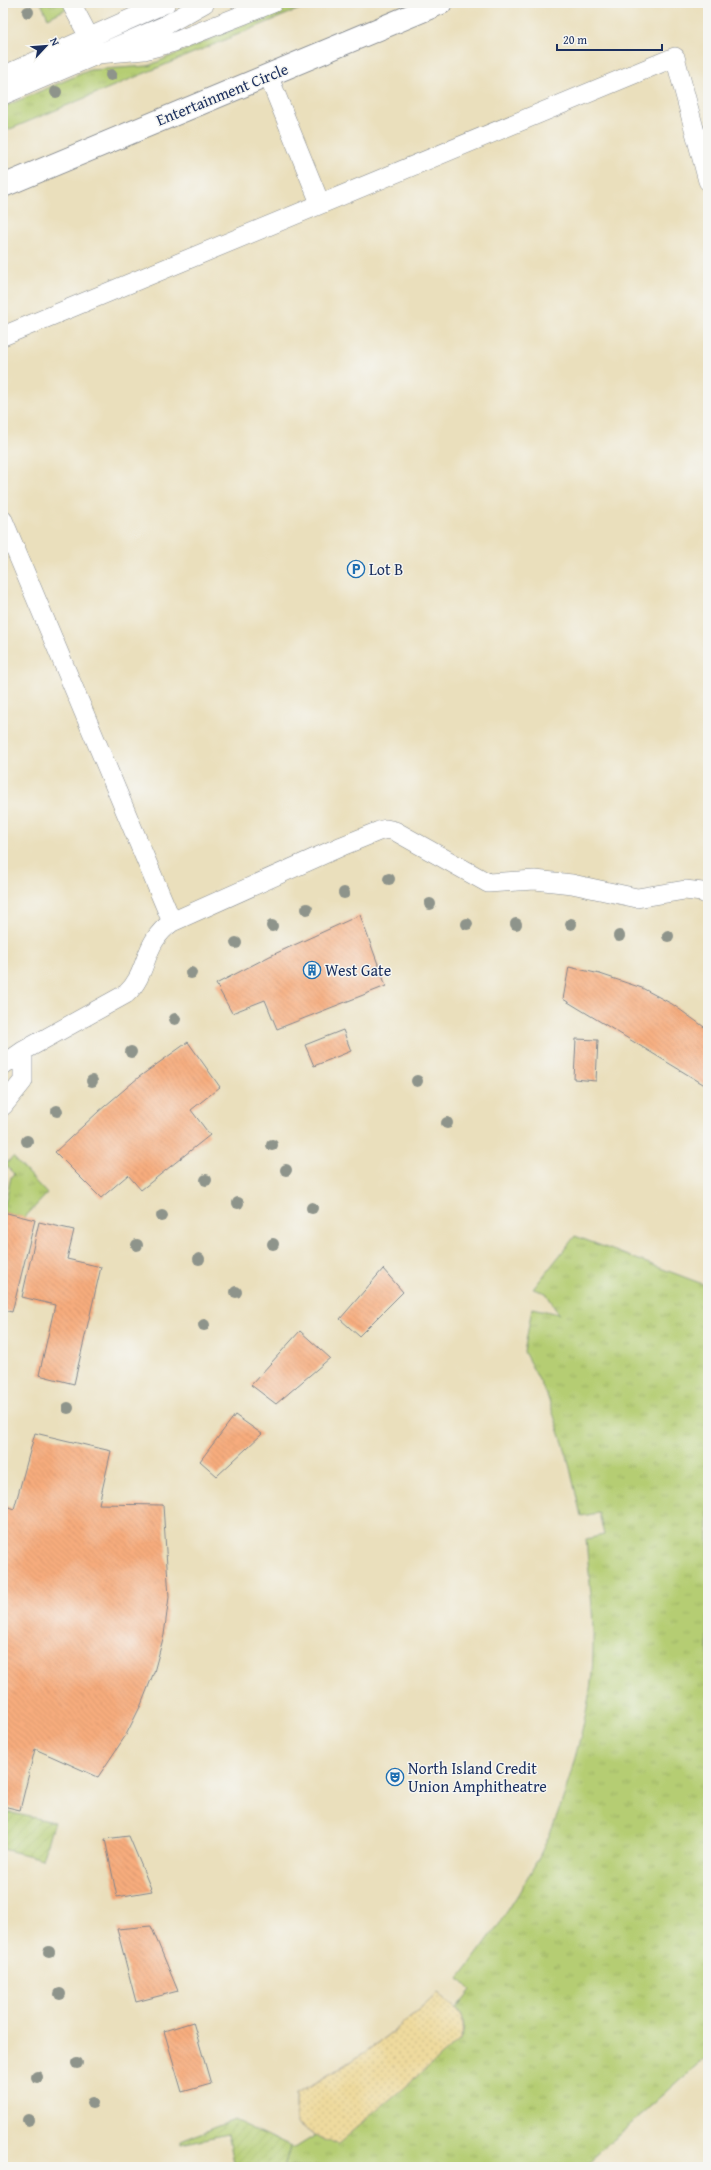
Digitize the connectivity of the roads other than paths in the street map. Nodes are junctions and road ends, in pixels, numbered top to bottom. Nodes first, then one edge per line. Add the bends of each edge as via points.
1 (71, 3) edge
2 (133, 3) edge
3 (166, 3) edge
4 (205, 3) edge
5 (273, 3) edge
6 (441, 3) edge
7 (94, 46) junction
8 (268, 75) junction
9 (3, 76) edge
10 (3, 95) edge
11 (708, 181) edge
12 (3, 186) edge
13 (320, 203) junction
14 (3, 336) edge
15 (3, 520) edge
16 (708, 895) edge
17 (172, 922) junction
18 (23, 1051) junction
19 (3, 1065) edge
20 (3, 1106) edge

1 - 7 lane
2 - 7 lane via 104,24
3 - 7 lane
4 - 7 lane via 164,26
5 - 7 lane via 174,42 144,50
6 - 8 street, Entertainment Circle
7 - 9 lane
7 - 10 lane
8 - 12 street, Entertainment Circle
8 - 13 lane
11 - 13 lane via 675,56
13 - 14 lane
15 - 17 lane
16 - 17 lane via 685,890 637,898 572,884 535,880 488,883 395,831 386,829 259,881
17 - 18 lane via 160,930 138,979 126,994
18 - 19 lane
18 - 20 lane via 23,1081

